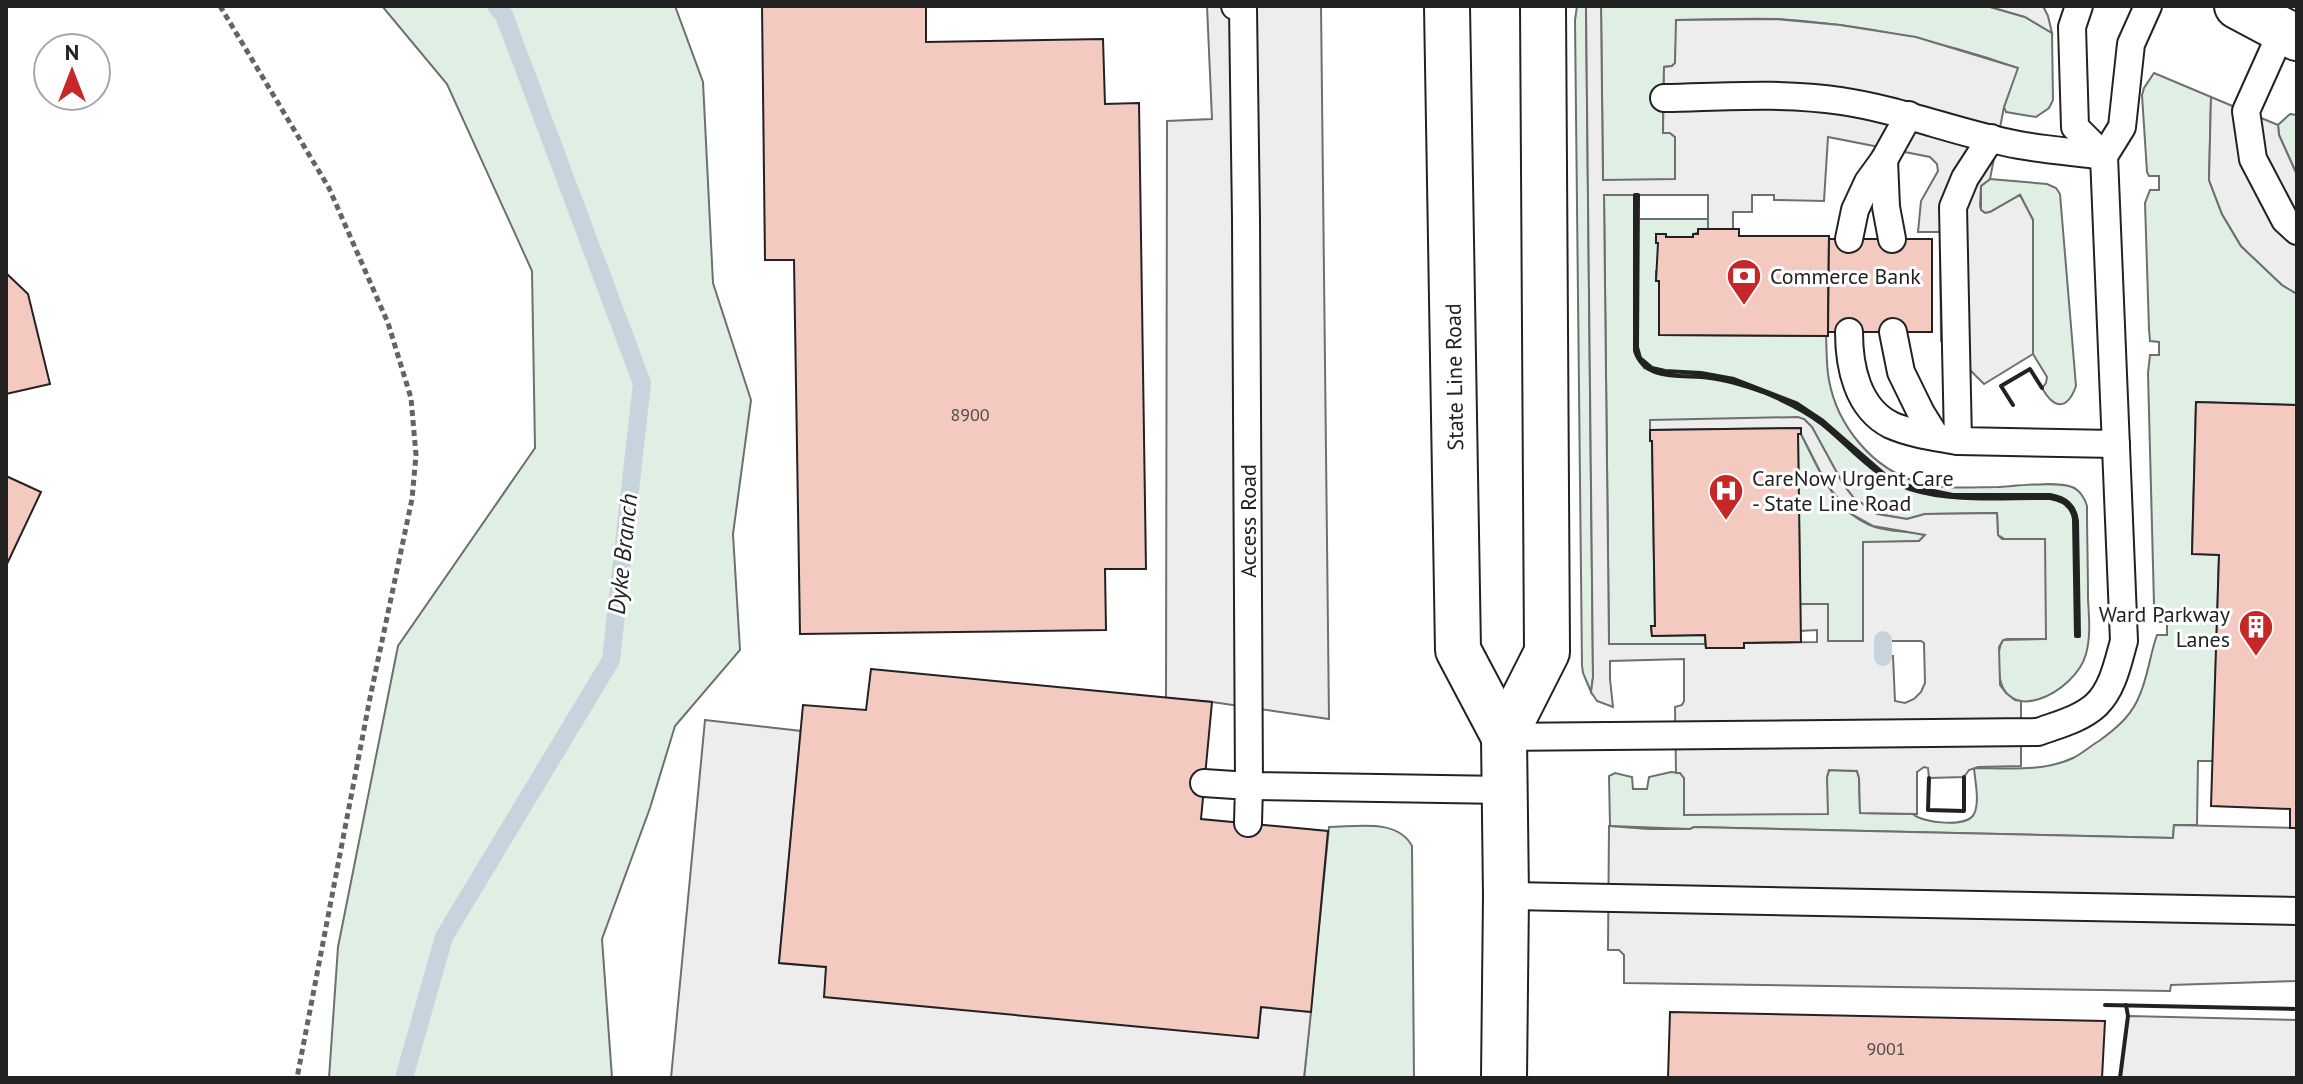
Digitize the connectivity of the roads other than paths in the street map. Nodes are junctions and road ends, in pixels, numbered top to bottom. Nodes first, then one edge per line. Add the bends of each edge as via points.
1 (1235, 6) edge
2 (1447, 6) edge
3 (1543, 6) edge
4 (2079, 6) edge
5 (2148, 6) edge
6 (2237, 6) edge
7 (2289, 34) edge
8 (1664, 98) dead end
9 (1909, 115) junction
10 (1991, 138) junction
11 (2104, 156) junction
12 (1884, 160) junction
13 (2297, 231) edge
14 (1849, 239) dead end
15 (1892, 239) dead end
16 (1849, 332) dead end
17 (1893, 332) dead end
18 (1947, 439) junction
19 (2116, 444) junction
20 (1504, 737) junction
21 (1204, 783) dead end
22 (1249, 786) junction
23 (1504, 790) junction
24 (1248, 823) dead end
25 (1506, 896) junction
26 (2297, 911) edge
27 (1504, 1078) edge

1 - 22 lane, Access Road via 1243,9
2 - 20 main road, State Line Road via 1458,650
3 - 20 main road, State Line Road via 1547,652
4 - 11 lane via 2072,27 2075,127
5 - 11 lane via 2131,44 2122,127
6 - 7 main road
7 - 13 lane via 2246,111 2253,159 2285,220
8 - 9 lane via 1804,97
9 - 10 lane
9 - 12 lane
10 - 11 lane
10 - 18 lane via 1953,207
11 - 19 lane
12 - 14 lane via 1855,210
12 - 15 lane
16 - 18 lane via 1849,359 1872,411 1890,425
17 - 18 lane via 1901,372 1921,413
18 - 19 lane
19 - 20 lane via 2124,641 2114,676 2096,705 2071,720 2038,732 1998,734
20 - 23 main road, State Line Road
21 - 22 lane
22 - 23 lane
22 - 24 lane
23 - 25 main road, State Line Road
25 - 26 lane
25 - 27 main road, State Line Road

